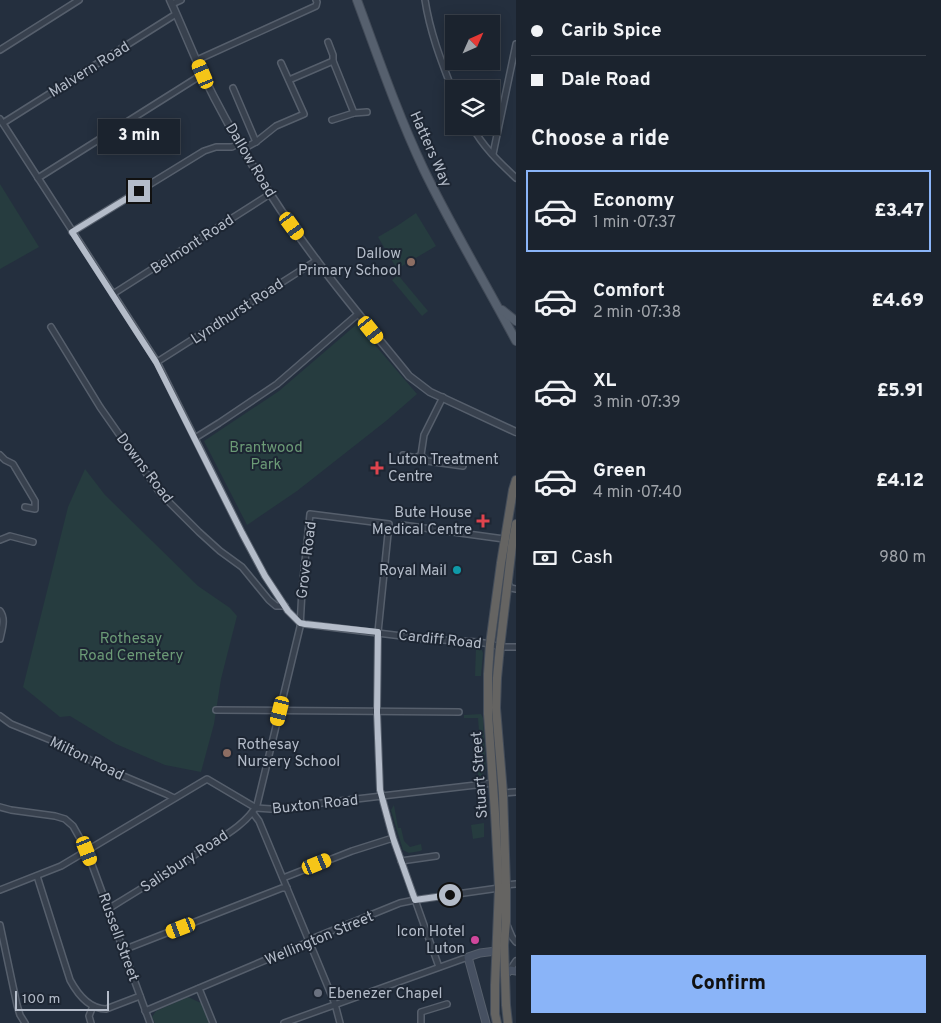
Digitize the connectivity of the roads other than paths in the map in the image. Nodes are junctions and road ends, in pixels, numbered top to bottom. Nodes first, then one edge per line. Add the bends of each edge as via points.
1 (78, 0) edge
2 (181, 0) edge
3 (357, 0) edge
4 (425, 0) edge
5 (171, 2) edge
6 (316, 3) edge
7 (176, 14) junction
8 (328, 42) dead end
9 (516, 44) edge
10 (0, 50) edge
11 (197, 60) junction
12 (333, 61) junction
13 (281, 63) dead end
14 (203, 74) junction
15 (289, 80) junction
16 (448, 80) edge
17 (233, 88) dead end
18 (367, 112) dead end
19 (354, 113) junction
20 (332, 120) dead end
21 (1, 121) edge
22 (479, 135) edge
23 (256, 142) junction
24 (242, 146) junction
25 (493, 154) junction
26 (38, 178) junction
27 (516, 178) edge
28 (270, 194) junction
29 (72, 232) junction
30 (317, 260) junction
31 (113, 294) junction
32 (496, 303) junction
33 (358, 314) junction
34 (516, 321) edge
35 (51, 327) dead end
36 (516, 341) edge
37 (156, 362) junction
38 (442, 397) junction
39 (516, 432) edge
40 (194, 438) junction
41 (0, 455) edge
42 (403, 455) dead end
43 (421, 455) junction
44 (463, 466) dead end
45 (516, 480) edge
46 (25, 507) dead end
47 (35, 509) junction
48 (42, 511) dead end
49 (516, 524) edge
50 (402, 525) dead end
51 (504, 539) junction
52 (0, 540) edge
53 (33, 542) dead end
54 (508, 584) junction
55 (516, 589) edge
56 (285, 606) junction
57 (0, 611) edge
58 (300, 623) junction
59 (378, 632) junction
60 (0, 638) edge
61 (490, 644) junction
62 (500, 647) junction
63 (516, 647) edge
64 (216, 710) dead end
65 (280, 711) junction
66 (377, 712) junction
67 (459, 712) dead end
68 (0, 716) edge
69 (493, 783) junction
70 (503, 792) junction
71 (516, 792) edge
72 (381, 797) junction
73 (174, 798) junction
74 (0, 807) edge
75 (254, 811) junction
76 (393, 838) junction
77 (87, 851) junction
78 (436, 856) dead end
79 (401, 861) junction
80 (36, 876) junction
81 (283, 878) junction
82 (516, 884) edge
83 (502, 887) junction
84 (287, 888) junction
85 (0, 890) edge
86 (415, 900) junction
87 (108, 909) junction
88 (506, 922) junction
89 (0, 926) edge
90 (309, 940) junction
91 (516, 942) edge
92 (123, 950) junction
93 (496, 951) junction
94 (468, 957) junction
95 (516, 961) edge
96 (439, 966) junction
97 (510, 972) edge
98 (198, 989) junction
99 (140, 996) junction
100 (335, 1004) junction
101 (447, 1004) dead end
102 (93, 1006) junction
103 (145, 1011) junction
104 (25, 1023) edge
105 (91, 1023) edge
106 (150, 1023) edge
107 (213, 1023) edge
108 (284, 1023) edge
109 (340, 1023) edge
110 (421, 1023) edge
111 (486, 1023) edge
112 (497, 1023) edge
113 (508, 1023) edge

1 - 10 street
2 - 5 street
3 - 32 main road, Hatters Way via 424,168 452,226
4 - 16 street
5 - 7 street, Dallow Road
6 - 11 street
7 - 11 street, Dallow Road
7 - 21 street, Malvern Road
8 - 12 street
9 - 25 street
11 - 14 street, Dallow Road
12 - 15 street
12 - 19 street
13 - 15 street
14 - 24 street, Dallow Road
14 - 26 street
15 - 23 street via 304,114 276,126
17 - 23 street
18 - 19 street
19 - 20 street
21 - 26 street
22 - 25 street
23 - 24 street
24 - 28 street, Dallow Road
24 - 29 street via 204,151
25 - 27 street
26 - 29 street
28 - 30 street, Dallow Road
28 - 31 street, Belmont Road
29 - 31 street
30 - 33 street, Dallow Road
30 - 37 street, Lyndhurst Road
31 - 37 street
32 - 34 main road, Hatters Way
32 - 36 main road, Hatters Way
33 - 38 street, Dallow Road via 409,376
33 - 40 street via 278,384
35 - 56 street, Downs Road via 100,408 160,493 220,551 242,567 269,600 276,606
37 - 40 street
38 - 39 street, Dallow Road
38 - 43 street via 424,435
40 - 56 street via 265,576
41 - 47 street via 13,464 35,500
42 - 43 street via 415,458
43 - 44 street via 427,461
45 - 51 highway, Stuart Street
46 - 47 street
47 - 48 street
49 - 54 highway, Stuart Street
50 - 51 street
51 - 61 highway, Stuart Street
52 - 53 street via 10,536
54 - 55 street
54 - 62 highway, Stuart Street
56 - 58 street
57 - 60 street via 4,616
58 - 59 street, Cardiff Road
58 - 59 street, Grove Road via 310,514 389,524
58 - 65 street
59 - 61 street, Cardiff Road
59 - 66 street
61 - 62 street, Cardiff Road
61 - 69 highway, Stuart Street via 488,714
62 - 63 street, Cardiff Road
62 - 70 highway, Stuart Street via 496,708
64 - 65 street
65 - 66 street
65 - 75 street via 259,802
66 - 67 street
66 - 72 street
68 - 73 street, Milton Road via 11,724
69 - 72 street, Buxton Road
69 - 83 highway, Stuart Street
70 - 71 street
70 - 83 highway, Stuart Street
72 - 75 street, Buxton Road
72 - 76 street
73 - 75 street via 207,779
73 - 77 street
74 - 77 street, Russell Street via 65,820 73,826
75 - 81 street
75 - 87 street, Salisbury Road via 211,844
76 - 79 street
76 - 81 street
77 - 80 street
77 - 87 street, Russell Street
78 - 79 street
79 - 86 street
80 - 85 street
80 - 102 street via 70,980
81 - 84 street
82 - 83 street, Wellington Street
83 - 86 street, Wellington Street
83 - 88 highway, Stuart Street
83 - 93 highway, Stuart Street
84 - 90 street
84 - 92 street
86 - 90 street, Wellington Street
86 - 96 street
87 - 92 street, Russell Street
88 - 91 street
88 - 97 highway, Stuart Street via 504,945
89 - 104 street via 17,1005
90 - 98 street, Wellington Street
90 - 100 street
92 - 99 street, Russell Street
93 - 94 main road
93 - 112 highway, Stuart Street
94 - 96 street
94 - 111 main road
95 - 97 street
96 - 100 street
97 - 113 highway, Stuart Street via 506,1005
98 - 103 street, Wellington Street
98 - 107 street
99 - 102 street via 106,1009
99 - 103 street, Russell Street
100 - 108 street
100 - 109 street
101 - 110 street via 421,1012
102 - 105 street via 89,1016
103 - 106 street, Russell Street

